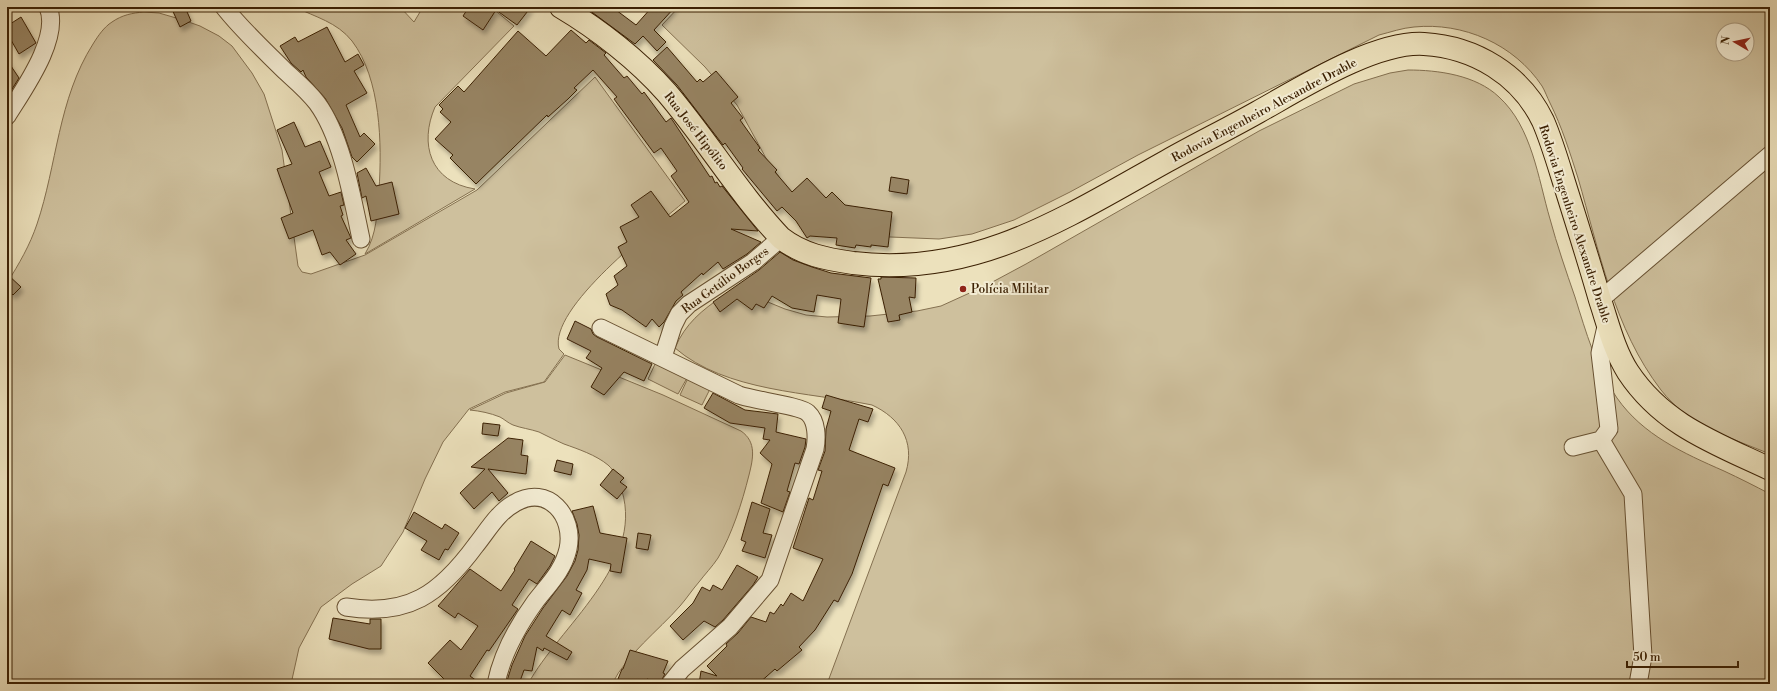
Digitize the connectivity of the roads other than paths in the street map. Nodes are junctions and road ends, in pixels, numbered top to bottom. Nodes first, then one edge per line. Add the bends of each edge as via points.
1 (48, 7) edge
2 (224, 7) edge
3 (564, 8) edge
4 (7, 116) edge
5 (1770, 156) edge
6 (781, 238) junction
7 (361, 239) dead end
8 (824, 258) joint
9 (1600, 300) junction
10 (1607, 322) junction
11 (601, 328) dead end
12 (665, 353) junction
13 (1601, 440) junction
14 (1573, 447) dead end
15 (1770, 469) edge
16 (346, 607) dead end
17 (501, 664) junction
18 (487, 684) edge
19 (496, 684) edge
20 (670, 684) edge
21 (1638, 684) edge

1 - 4 street via 51,17 44,50
2 - 7 street via 308,93 326,117 350,186
3 - 6 main road, Rua José Hipólito via 627,54 666,92
5 - 9 street
6 - 8 main road, Rua José Hipólito via 804,252
6 - 12 street, Rua Getúlio Borges via 753,262 683,309 676,318
8 - 9 main road, Rodovia Engenheiro Alexandre Drable via 881,265 920,264 997,248 1093,204 1169,159 1359,59 1400,45 1422,44 1444,46 1487,61 1520,87 1532,101 1555,153
9 - 10 main road, Rodovia Engenheiro Alexandre Drable
10 - 13 street via 1600,353 1609,429
10 - 15 main road, Rodovia Engenheiro Alexandre Drable via 1628,371 1653,402 1688,430
11 - 12 street
12 - 20 street via 746,397 806,411 813,420 816,440 770,580 730,627 682,669
13 - 14 street
13 - 21 street via 1633,494 1643,656
16 - 17 street via 380,610 397,608 423,598 456,570 506,509 521,500 546,500 559,508 565,517 569,534 566,554 559,573 535,602
17 - 18 street
17 - 19 street

